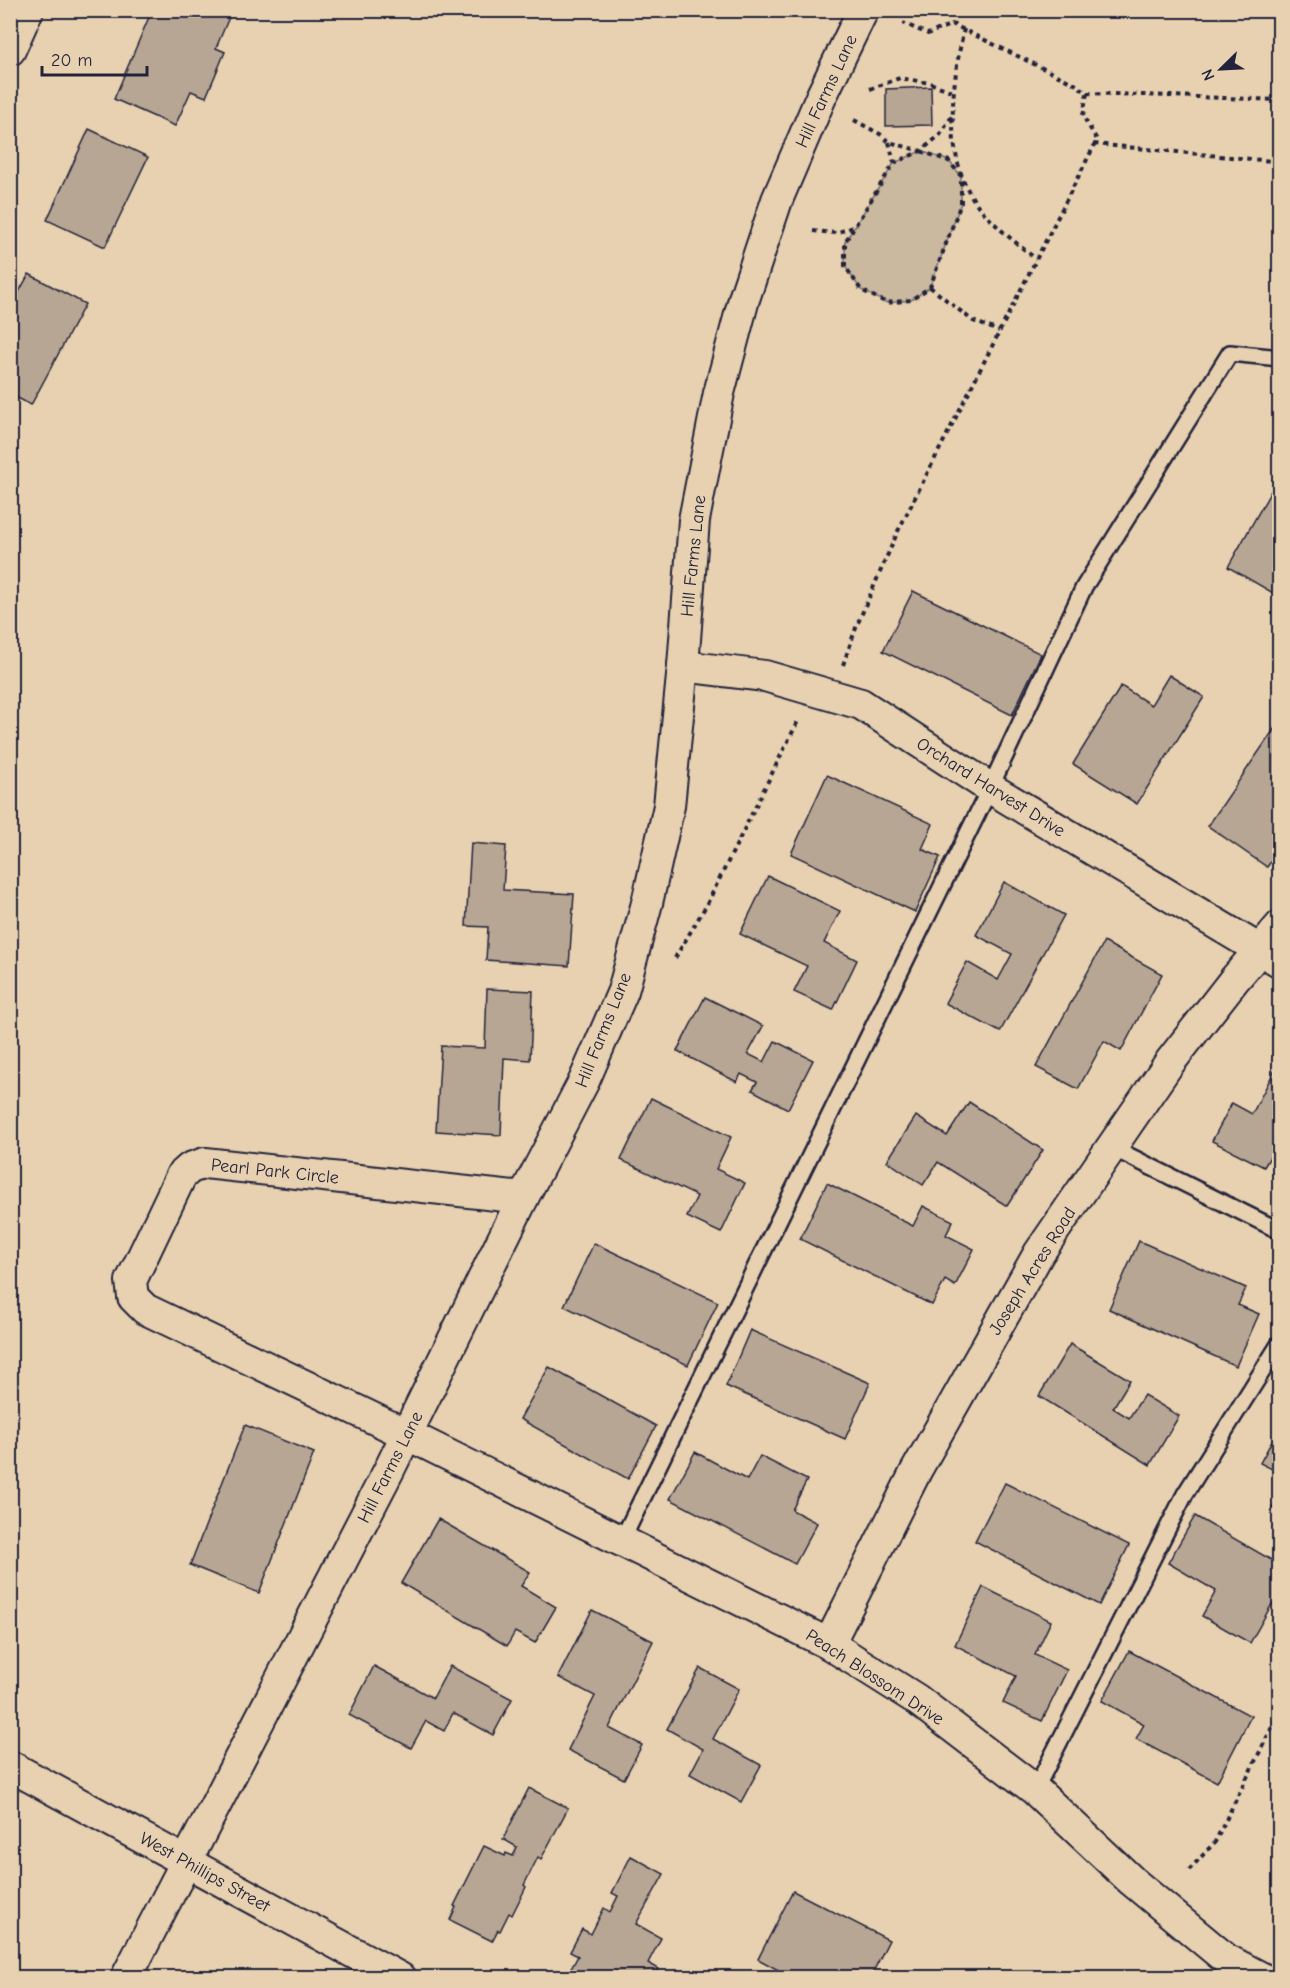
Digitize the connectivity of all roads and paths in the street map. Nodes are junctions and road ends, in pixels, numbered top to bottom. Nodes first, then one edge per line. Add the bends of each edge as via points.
1 (28, 10) edge
2 (863, 10) edge
3 (903, 23) dead end
4 (964, 29) junction
5 (10, 50) edge
6 (870, 89) dead end
7 (954, 92) junction
8 (1087, 93) junction
9 (1280, 100) edge
10 (953, 115) junction
11 (854, 120) dead end
12 (889, 142) junction
13 (1094, 144) junction
14 (921, 151) junction
15 (1280, 159) edge
16 (894, 163) junction
17 (961, 176) junction
18 (853, 226) junction
19 (813, 231) dead end
20 (1036, 260) junction
21 (930, 287) junction
22 (999, 331) junction
23 (1280, 358) edge
24 (682, 666) junction
25 (842, 667) dead end
26 (802, 713) dead end
27 (990, 789) junction
28 (1280, 926) edge
29 (1269, 957) edge
30 (675, 958) dead end
31 (1111, 1147) junction
32 (523, 1198) junction
33 (1280, 1231) edge
34 (1280, 1343) edge
35 (406, 1434) junction
36 (622, 1540) junction
37 (830, 1644) junction
38 (1280, 1711) edge
39 (10, 1766) edge
40 (1035, 1790) junction
41 (187, 1862) junction
42 (1190, 1870) dead end
43 (126, 1977) edge
44 (397, 1977) edge
45 (1262, 1977) edge

1 - 5 street
2 - 24 street, Hill Farms Lane via 777,200 744,299 719,393 694,520
3 - 4 path via 928,33 952,24
4 - 7 path
4 - 8 path
6 - 7 path via 900,78 930,82
7 - 10 path
8 - 9 path
8 - 13 path via 1083,116 1097,140
10 - 14 path via 940,135
10 - 17 path
11 - 12 path
12 - 14 path
12 - 16 path
13 - 15 path
13 - 20 path
14 - 16 path
14 - 17 path via 949,161
16 - 18 path
17 - 20 path via 995,224
17 - 21 path via 962,203
18 - 19 path via 836,233
18 - 21 path via 845,242 845,266 861,290 887,303 911,300
20 - 22 path
21 - 22 path via 973,321
22 - 25 path via 898,531
23 - 27 lane via 1230,353 1084,587
24 - 27 street, Orchard Harvest Drive via 765,676 861,704
24 - 32 street, Hill Farms Lane via 669,806 623,991 584,1081
26 - 30 path via 707,904
27 - 29 street, Orchard Harvest Drive
27 - 36 lane
28 - 29 street, Joseph Acres Road
29 - 31 street, Joseph Acres Road via 1170,1062
31 - 33 lane
31 - 37 street, Joseph Acres Road via 993,1332 916,1471
32 - 35 street, Hill Farms Lane
32 - 35 street, Pearl Park Circle via 205,1163 181,1176 131,1281 133,1297 145,1309
34 - 40 lane via 1185,1494
35 - 36 street, Peach Blossom Drive
35 - 41 street, Hill Farms Lane
36 - 37 street, Peach Blossom Drive
37 - 40 street, Peach Blossom Drive via 916,1699
38 - 42 path via 1215,1842
39 - 41 street, West Phillips Street
40 - 45 street, Peach Blossom Drive via 1132,1881 1226,1959
41 - 43 street, Hill Farms Lane
41 - 44 street, West Phillips Street

